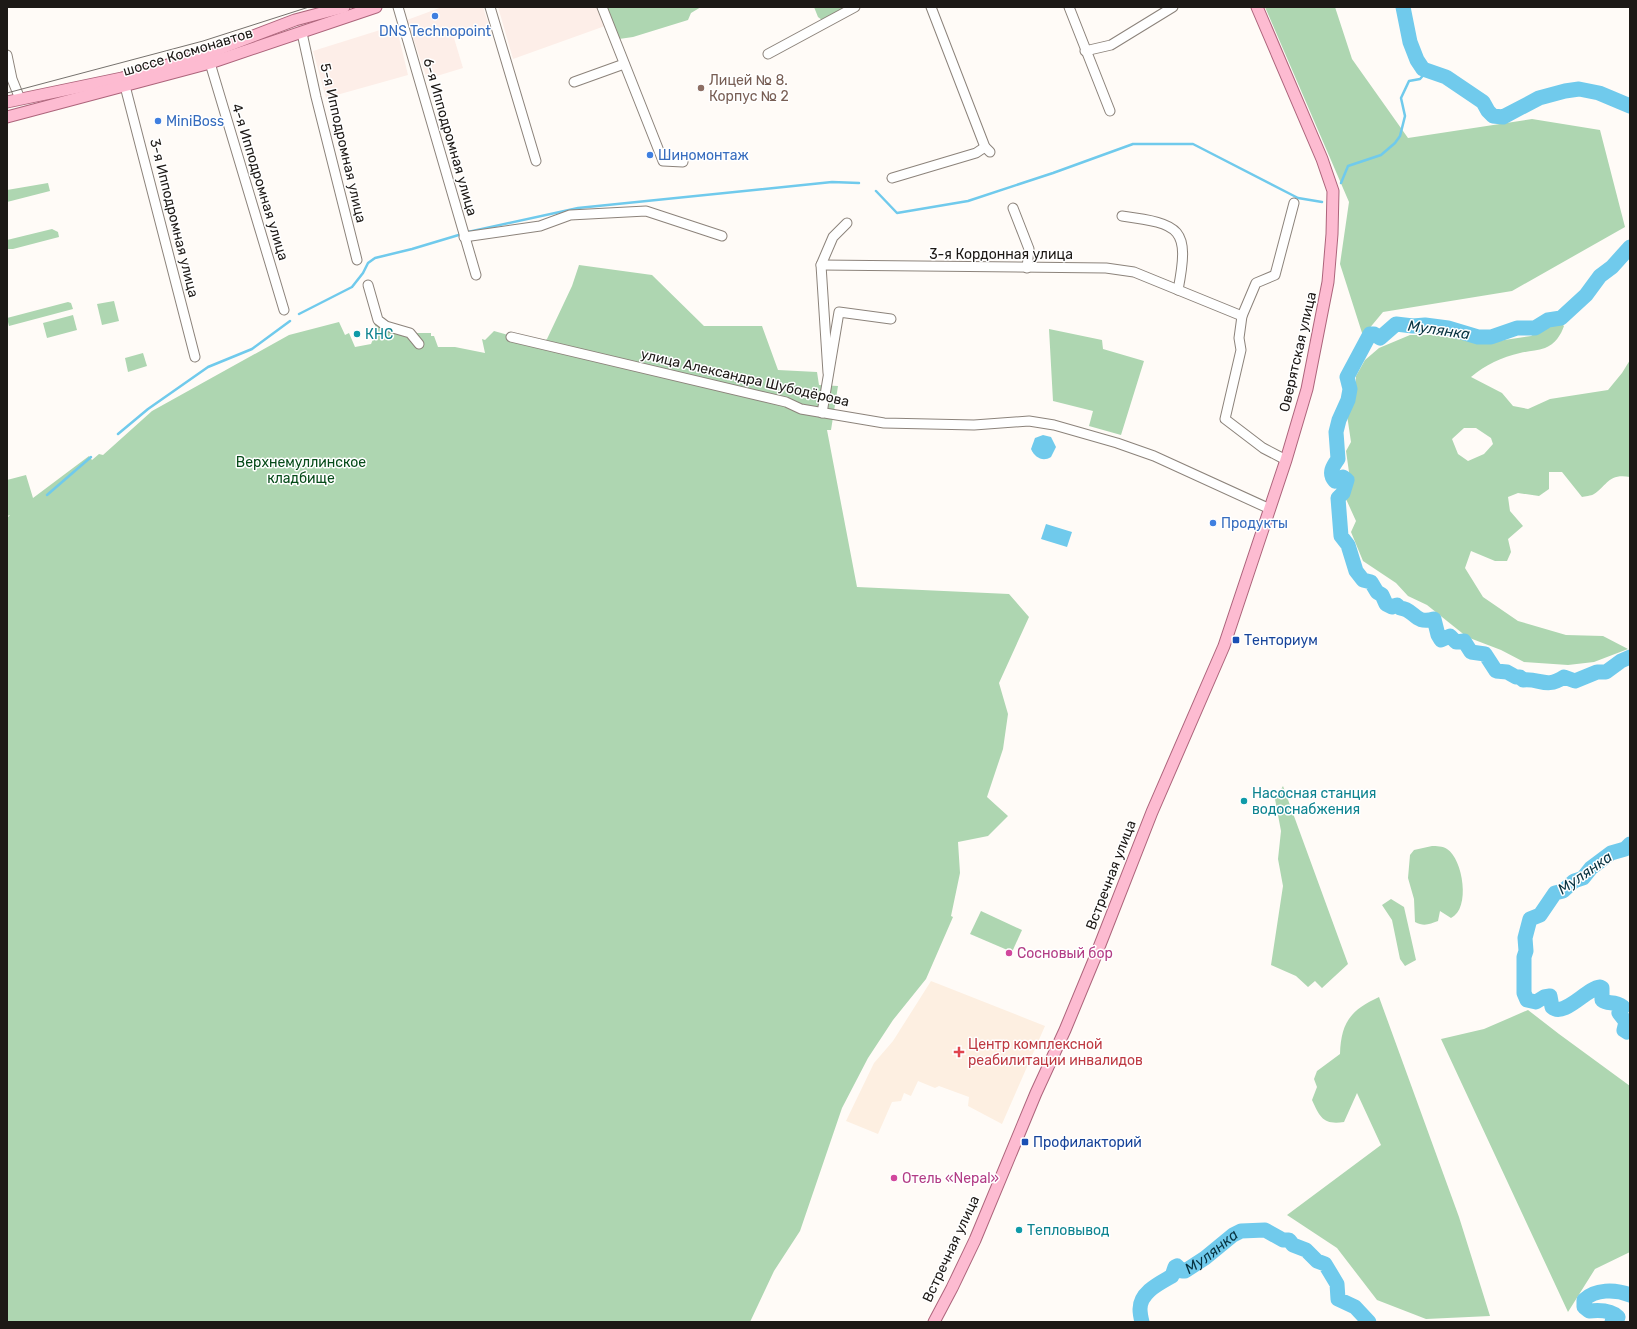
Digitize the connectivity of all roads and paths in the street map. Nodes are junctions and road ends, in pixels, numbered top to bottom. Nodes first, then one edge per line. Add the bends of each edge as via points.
1 (344, 7) edge
2 (376, 7) edge
3 (398, 7) edge
4 (490, 7) edge
5 (602, 7) edge
6 (855, 7) edge
7 (931, 7) edge
8 (1069, 7) edge
9 (1173, 7) edge
10 (1257, 7) edge
11 (302, 33) junction
12 (1085, 51) junction
13 (768, 54) dead end
14 (7, 55) edge
15 (210, 63) junction
16 (624, 64) junction
17 (574, 82) dead end
18 (125, 86) junction
19 (20, 99) junction
20 (7, 102) edge
21 (1110, 111) dead end
22 (7, 117) edge
23 (536, 161) dead end
24 (683, 162) dead end
25 (892, 178) dead end
26 (1294, 203) dead end
27 (1013, 208) dead end
28 (1122, 216) dead end
29 (847, 223) dead end
30 (722, 236) dead end
31 (464, 237) junction
32 (357, 260) dead end
33 (821, 265) junction
34 (1027, 268) junction
35 (476, 275) dead end
36 (368, 285) dead end
37 (1178, 290) junction
38 (284, 310) dead end
39 (1242, 316) junction
40 (891, 319) dead end
41 (511, 337) dead end
42 (419, 344) dead end
43 (196, 357) dead end
44 (828, 373) junction
45 (822, 413) junction
46 (1286, 460) junction
47 (1270, 509) junction
48 (1200, 702) joint
49 (934, 1322) edge

1 - 19 main road, шоссе Космонавтов via 294,20 199,57 122,78
2 - 11 main road, шоссе Космонавтов
3 - 31 street, 6-я Ипподромная улица
4 - 23 street
5 - 16 street
6 - 13 street
7 - 25 street via 988,150
8 - 12 street
9 - 12 street via 1111,45
10 - 46 main road, Оверятская улица via 1322,159 1333,191 1327,289 1307,390
11 - 15 main road, шоссе Космонавтов
11 - 32 street, 5-я Ипподромная улица
12 - 21 street
14 - 19 street via 12,79
15 - 18 main road, шоссе Космонавтов
15 - 38 street, 4-я Ипподромная улица
16 - 17 street
16 - 24 street via 663,162
18 - 22 main road, шоссе Космонавтов
18 - 43 street, 3-я Ипподромная улица
19 - 20 main road, шоссе Космонавтов
26 - 39 street via 1275,275 1256,283
27 - 34 street via 1029,249
28 - 37 street via 1155,221 1175,230 1183,243
29 - 33 street via 833,237
30 - 31 street via 646,211 570,215 540,226
31 - 35 street, 6-я Ипподромная улица
33 - 34 street, 3-я Кордонная улица
33 - 44 street
34 - 37 street, 3-я Кордонная улица via 1106,268 1134,272
36 - 42 street via 378,320 386,326 410,333
37 - 39 street, 3-я Кордонная улица
39 - 46 street via 1239,338 1241,350 1225,419 1263,448
40 - 44 street via 839,312
41 - 45 street, улица Александра Шубодёрова via 786,402 801,409
44 - 45 street
45 - 47 street, улица Александра Шубодёрова via 884,423 974,425 1029,421 1054,425 1145,452
46 - 47 main road, Оверятская улица
47 - 48 main road, Оверятская улица via 1229,633
48 - 49 main road, Встречная улица via 1152,812 1065,1030 975,1240

